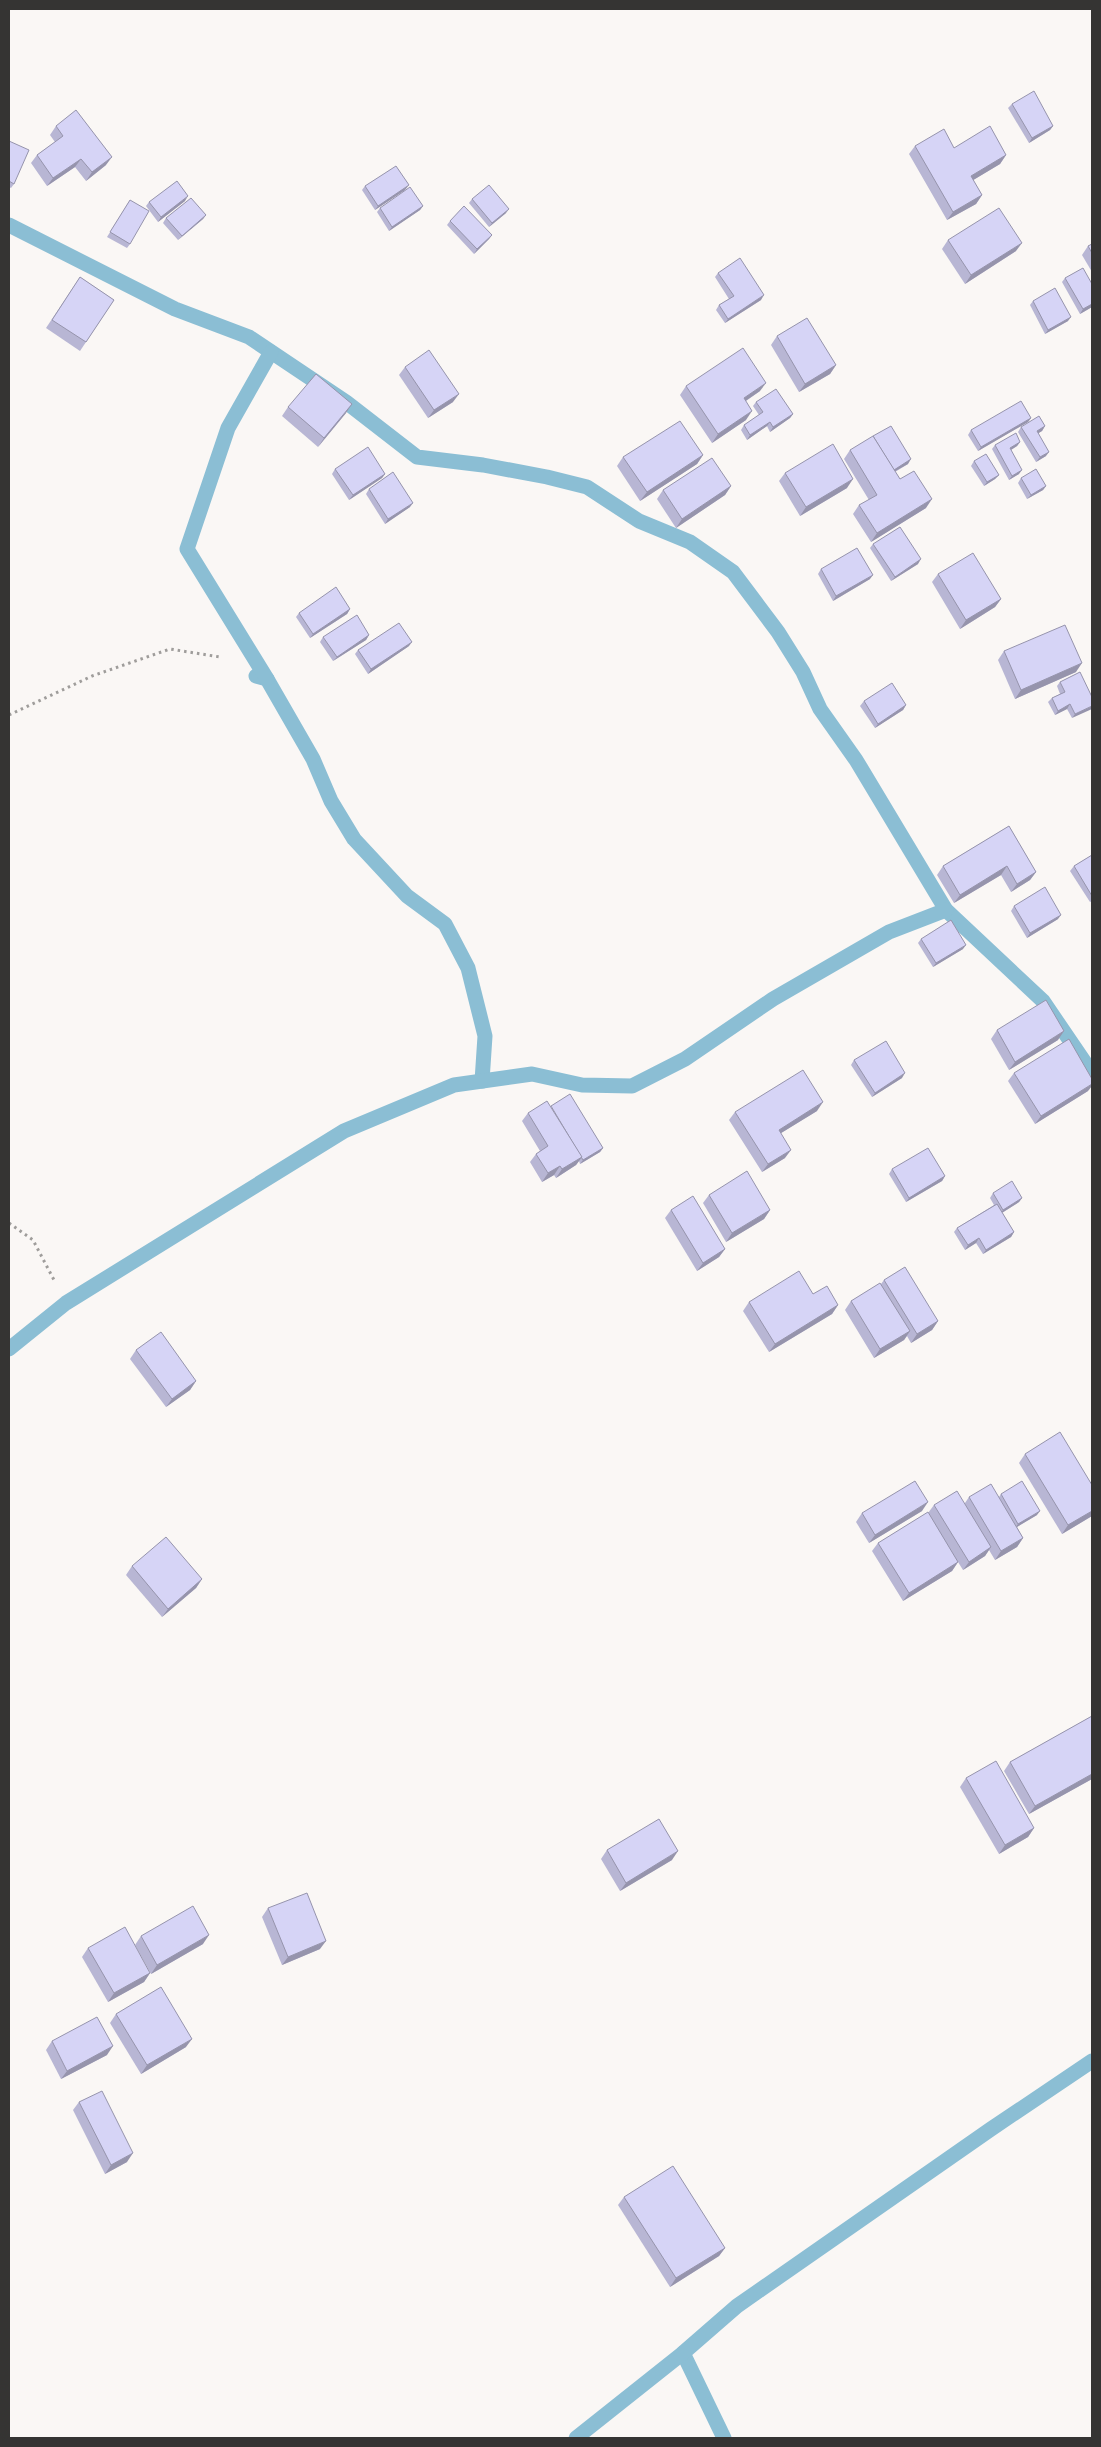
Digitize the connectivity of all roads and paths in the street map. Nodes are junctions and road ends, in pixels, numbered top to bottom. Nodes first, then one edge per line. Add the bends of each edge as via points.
1 (9, 225) edge
2 (271, 352) junction
3 (262, 678) junction
4 (9, 715) edge
5 (946, 910) junction
6 (1092, 1072) edge
7 (482, 1081) junction
8 (9, 1224) edge
9 (66, 1303) junction
10 (9, 1349) edge
11 (1092, 2061) edge
12 (683, 2354) junction
13 (576, 2438) edge
14 (724, 2438) edge

1 - 2 street via 175,309 249,338
2 - 3 street via 228,428 187,549
2 - 5 street via 346,402 417,457 483,465 587,487 638,521 690,542 733,572 778,632 803,672 820,709 856,760
3 - 4 path via 219,656 170,649 92,676
3 - 7 street via 312,759 331,801 354,838 407,896 445,924 468,968 485,1036
5 - 6 street via 1042,1001
5 - 7 street via 889,932 773,999 685,1059 632,1086 582,1085 532,1074
7 - 9 street via 454,1085 344,1131
8 - 9 path via 33,1240
9 - 10 street
11 - 12 street via 737,2306
12 - 13 street
12 - 14 street

